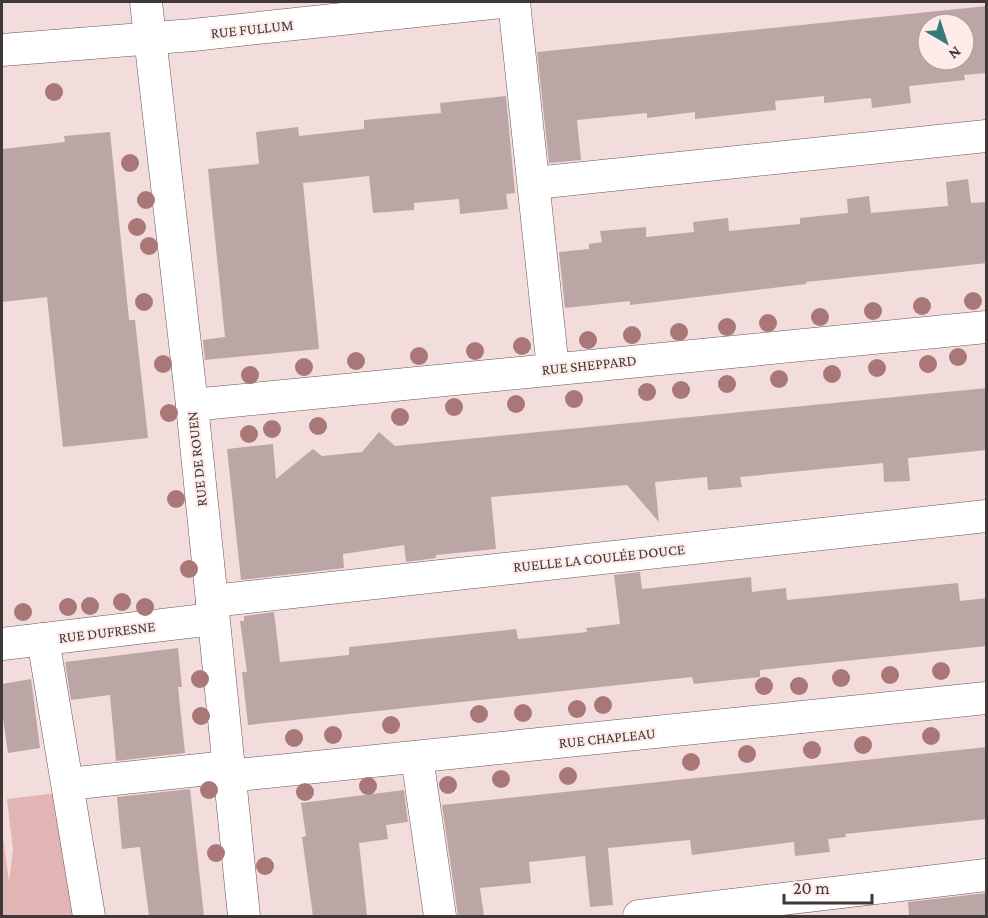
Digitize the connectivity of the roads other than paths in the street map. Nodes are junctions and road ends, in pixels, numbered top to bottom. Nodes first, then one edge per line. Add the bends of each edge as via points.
1 (146, 2) edge
2 (501, 2) edge
3 (514, 2) edge
4 (150, 38) junction
5 (2, 50) edge
6 (987, 136) edge
7 (535, 183) junction
8 (987, 327) edge
9 (553, 369) junction
10 (192, 405) junction
11 (987, 516) edge
12 (213, 610) junction
13 (42, 639) junction
14 (2, 644) edge
15 (987, 698) edge
16 (417, 757) junction
17 (228, 771) junction
18 (68, 784) junction
19 (987, 875) edge
20 (89, 916) edge
21 (244, 916) edge
22 (440, 916) edge
23 (639, 916) edge

1 - 4 street, RUE DE ROUEN
2 - 4 street, RUE FULLUM
3 - 7 street
4 - 5 street, RUE FULLUM
4 - 10 street, RUE DE ROUEN
6 - 7 street
7 - 9 street
8 - 9 street, RUE SHEPPARD
9 - 10 street, RUE SHEPPARD
10 - 12 street, RUE DE ROUEN
11 - 12 street, RUELLE LA COULÉE DOUCE
12 - 13 street, RUE DUFRESNE
12 - 17 street, RUE DE ROUEN
13 - 14 street, RUE DUFRESNE
13 - 18 street
15 - 16 street, RUE CHAPLEAU
16 - 17 street, RUE CHAPLEAU
16 - 22 street
17 - 18 street, RUE CHAPLEAU
17 - 21 street, RUE DE ROUEN
18 - 20 street
19 - 23 street

